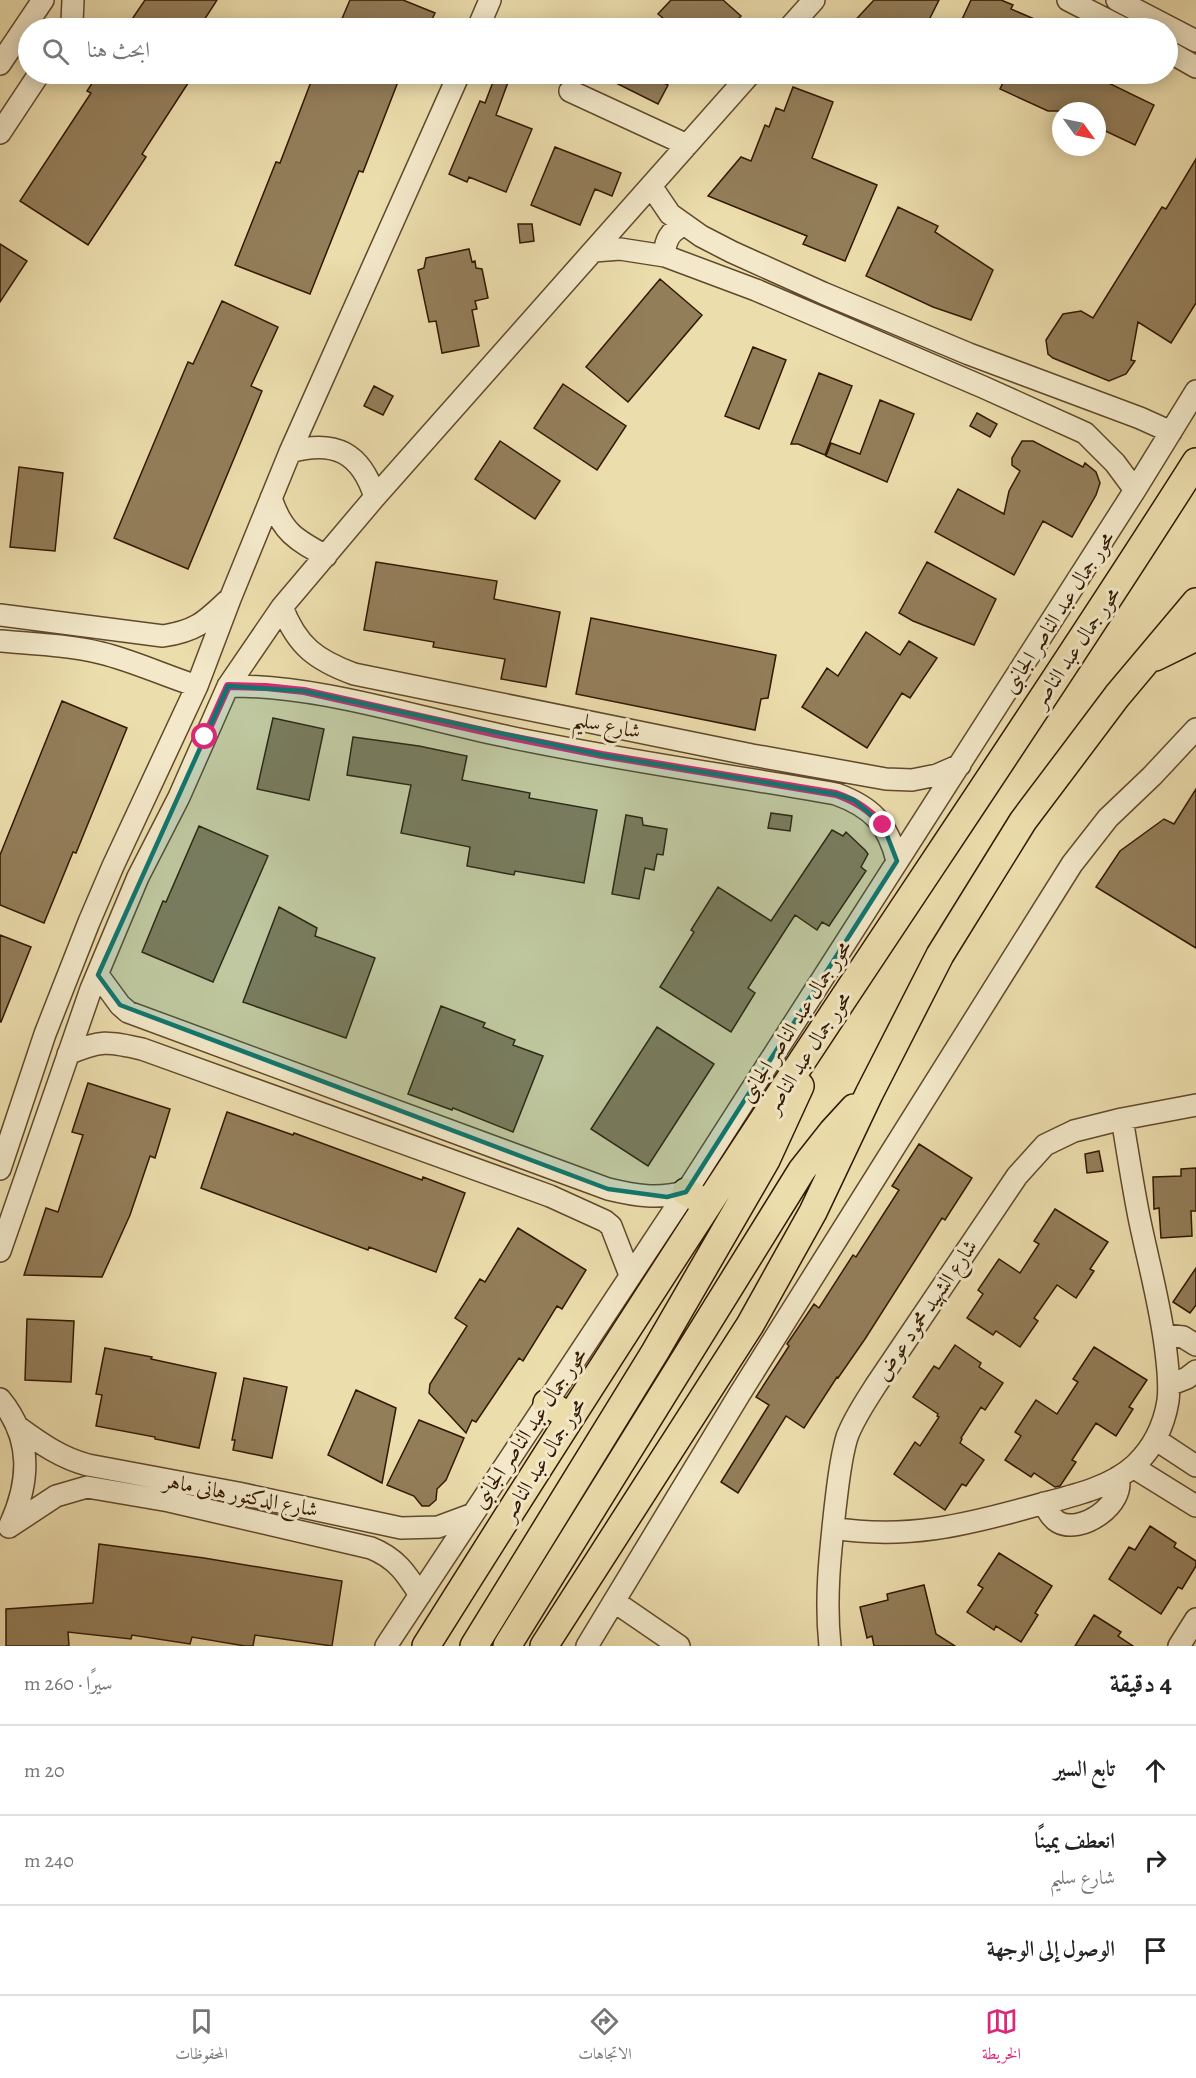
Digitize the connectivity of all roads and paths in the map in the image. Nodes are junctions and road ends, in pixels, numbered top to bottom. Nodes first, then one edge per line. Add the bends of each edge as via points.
1 (43, 0) edge
2 (73, 0) edge
3 (490, 0) edge
4 (814, 0) edge
5 (1068, 0) edge
6 (1117, 0) edge
7 (31, 18) edge
8 (72, 18) edge
9 (482, 18) edge
10 (798, 18) edge
11 (1103, 18) edge
12 (1152, 18) edge
13 (18, 37) edge
14 (1191, 38) edge
15 (1178, 48) edge
16 (1178, 56) edge
17 (0, 64) edge
18 (1196, 67) edge
19 (32, 84) edge
20 (455, 84) edge
21 (741, 84) edge
22 (570, 91) dead end
23 (0, 133) edge
24 (687, 145) junction
25 (651, 186) junction
26 (685, 225) junction
27 (594, 251) junction
28 (665, 256) junction
29 (993, 364) junction
30 (983, 387) junction
31 (1196, 392) edge
32 (1171, 432) junction
33 (290, 452) junction
34 (1196, 462) edge
35 (1136, 490) junction
36 (375, 497) junction
37 (271, 498) junction
38 (326, 556) junction
39 (230, 599) junction
40 (1196, 602) edge
41 (282, 607) junction
42 (0, 615) edge
43 (163, 636) junction
44 (1196, 637) edge
45 (0, 641) edge
46 (1148, 660) junction
47 (152, 668) junction
48 (198, 686) junction
49 (228, 686) junction
50 (507, 705) junction
51 (609, 726) junction
52 (1196, 729) edge
53 (501, 735) junction
54 (737, 752) junction
55 (602, 755) junction
56 (960, 765) junction
57 (732, 776) junction
58 (897, 861) junction
59 (98, 975) junction
60 (148, 1018) junction
61 (816, 1040) junction
62 (142, 1049) junction
63 (68, 1054) junction
64 (869, 1094) junction
65 (1196, 1106) edge
66 (10, 1112) edge
67 (1122, 1119) junction
68 (0, 1169) edge
69 (608, 1189) junction
70 (697, 1198) junction
71 (596, 1216) junction
72 (0, 1251) edge
73 (630, 1275) junction
74 (1164, 1335) junction
75 (1196, 1345) edge
76 (1196, 1371) edge
77 (1169, 1385) junction
78 (0, 1399) edge
79 (558, 1410) junction
80 (18, 1427) junction
81 (1155, 1439) junction
82 (88, 1465) junction
83 (1196, 1466) edge
84 (1125, 1472) junction
85 (87, 1487) junction
86 (1044, 1503) junction
87 (1196, 1506) edge
88 (473, 1514) junction
89 (401, 1528) junction
90 (833, 1528) junction
91 (5, 1532) edge
92 (388, 1555) junction
93 (420, 1595) junction
94 (615, 1602) junction
95 (1196, 1619) edge
96 (386, 1646) edge
97 (426, 1646) edge
98 (474, 1646) edge
99 (507, 1646) edge
100 (544, 1646) edge
101 (587, 1646) edge
102 (679, 1646) edge
103 (830, 1646) edge
104 (1179, 1646) edge

1 - 7 street
2 - 8 street
3 - 9 street
4 - 10 street
5 - 11 street
6 - 12 street
13 - 17 street
14 - 15 street
16 - 18 street
19 - 23 street
20 - 33 street
21 - 24 street
22 - 24 street
24 - 25 street
25 - 26 street via 665,208
25 - 27 street
26 - 28 street via 670,233
26 - 29 street via 732,252
27 - 28 street via 620,249
27 - 36 street
28 - 30 street via 756,290
29 - 30 street
29 - 32 street
30 - 35 street via 1084,433
31 - 32 street, محور جمال عبد الناصر الجانبى
32 - 35 street, محور جمال عبد الناصر الجانبى
33 - 36 street via 326,447 353,458 369,480
33 - 37 street
34 - 61 main road, محور جمال عبد الناصر
35 - 56 street, محور جمال عبد الناصر الجانبى
36 - 38 street
37 - 38 street via 279,520 292,537
37 - 39 street
38 - 41 street
39 - 43 street via 198,627
39 - 48 street
40 - 46 main road
41 - 49 street
41 - 50 street, شارع سليم via 307,650 335,667
42 - 43 street
43 - 47 street via 165,650
44 - 46 main road
45 - 47 street via 86,650
46 - 64 main road via 1023,821 940,955
47 - 48 street
48 - 66 street via 112,866
49 - 53 street, شارع سليم via 304,691
49 - 59 street via 180,797 138,877
50 - 51 street, شارع سليم
50 - 53 street
51 - 54 street, شارع سليم
51 - 55 street
52 - 94 street via 1108,818 1072,864
53 - 55 street, شارع سليم
54 - 56 street, شارع سليم via 886,779 912,780
54 - 57 street
55 - 57 street, شارع سليم
56 - 58 street, محور جمال عبد الناصر الجانبى
57 - 58 street, شارع سليم via 854,800 883,825
58 - 70 street, محور جمال عبد الناصر الجانبى
59 - 60 street via 128,1012
59 - 63 street
60 - 62 street via 132,1033
60 - 69 street
61 - 70 main road, محور جمال عبد الناصر
61 - 98 main road via 794,1101 766,1160 655,1352
62 - 63 street via 99,1043
62 - 71 street
63 - 72 street
64 - 99 main road via 802,1170
64 - 100 main road via 813,1212 750,1326
65 - 67 street, شارع الشهيد محمود عوض
66 - 68 street
67 - 74 street
67 - 90 street, شارع الشهيد محمود عوض via 1074,1131 1046,1145 1017,1176 856,1418 843,1454
69 - 70 street via 632,1195
69 - 71 street via 611,1205
70 - 73 street, محور جمال عبد الناصر الجانبى
70 - 79 main road, محور جمال عبد الناصر
71 - 73 street via 611,1226
73 - 79 street, محور جمال عبد الناصر الجانبى
74 - 75 street via 1183,1337
74 - 77 street
76 - 77 street
77 - 81 street via 1165,1416
78 - 80 street
79 - 88 street, محور جمال عبد الناصر الجانبى
79 - 97 main road, محور جمال عبد الناصر
80 - 82 street, شارع الدكتور هانى ماهر via 71,1461
80 - 91 street via 26,1475 21,1500
81 - 83 street
81 - 84 street
82 - 85 street
82 - 89 street, شارع الدكتور هانى ماهر
84 - 86 street via 1084,1491
84 - 86 street via 1113,1502 1083,1522 1061,1523
84 - 87 street
85 - 91 street, شارع الدكتور هانى ماهر via 56,1496
85 - 92 street, شارع الدكتور هانى ماهر via 230,1514 343,1540
86 - 90 street via 933,1530 883,1534
88 - 89 street, شارع الدكتور هانى ماهر via 438,1527
88 - 93 street, محور جمال عبد الناصر الجانبى
89 - 92 street via 398,1547
90 - 103 street, شارع الشهيد محمود عوض via 827,1590
92 - 93 street, شارع الدكتور هانى ماهر
93 - 96 street, محور جمال عبد الناصر الجانبى
94 - 101 street
94 - 102 street
95 - 104 street

